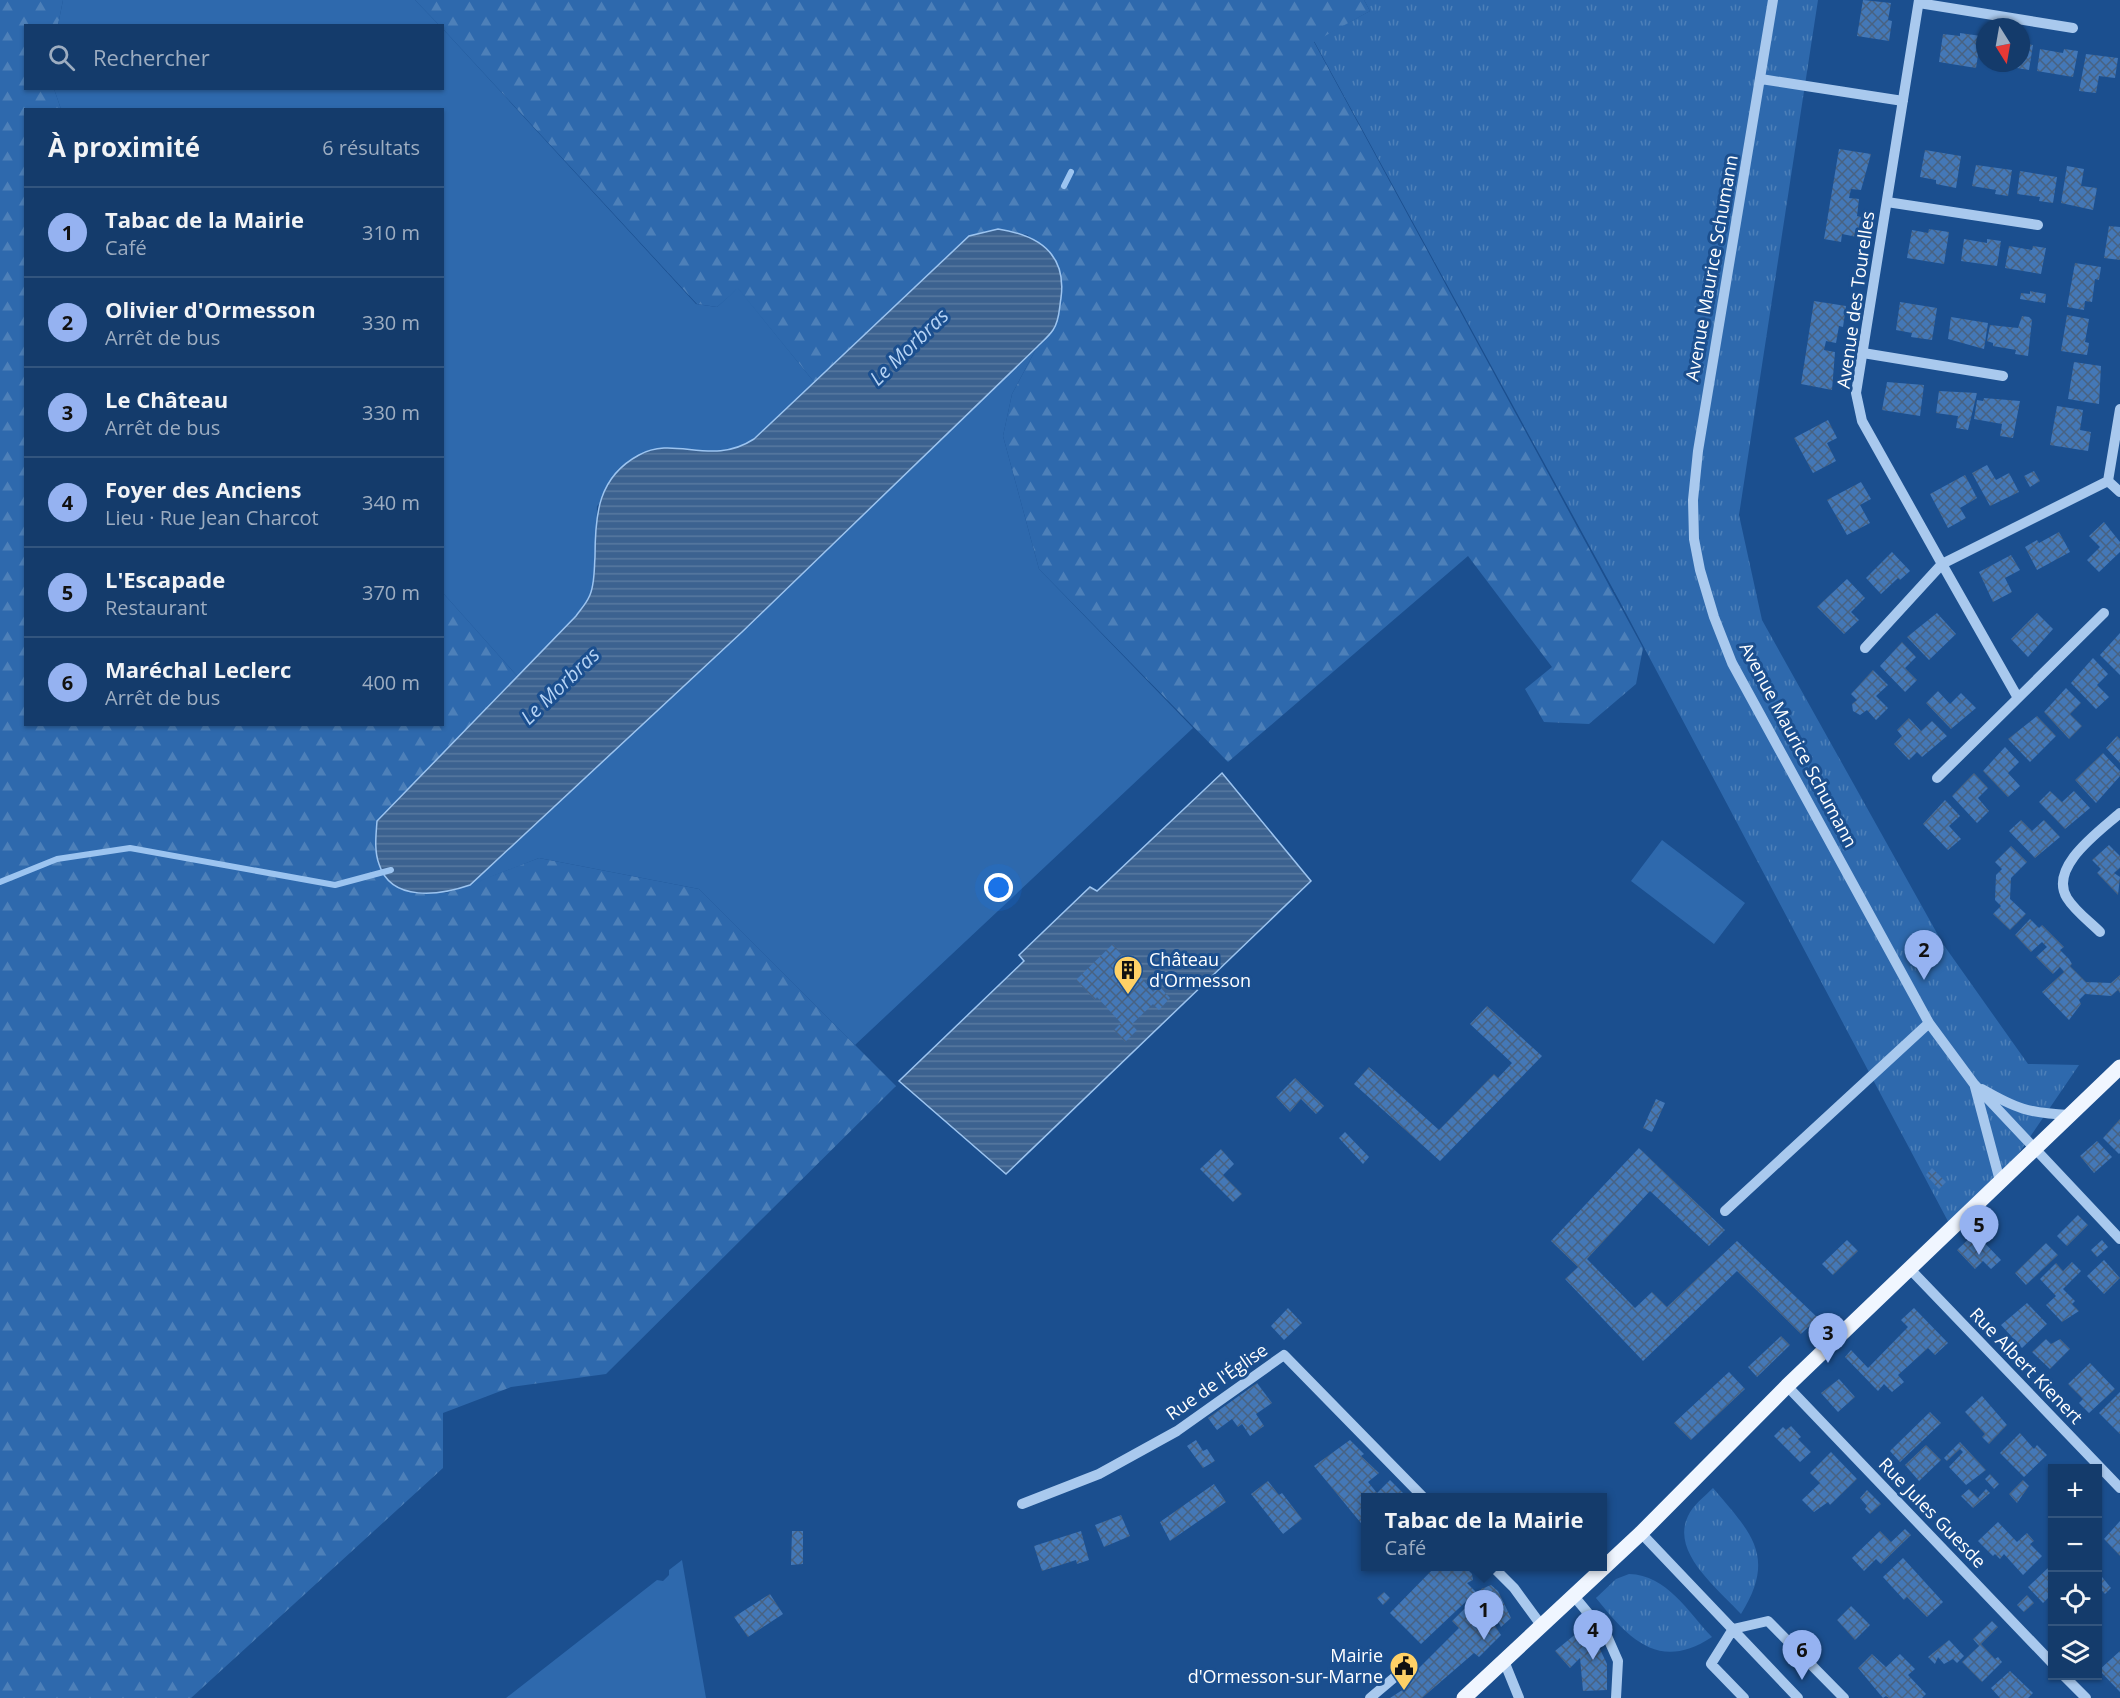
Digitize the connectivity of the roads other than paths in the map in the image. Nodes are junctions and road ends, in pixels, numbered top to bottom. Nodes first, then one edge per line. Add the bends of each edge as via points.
1 (1773, 0) edge
2 (1919, 2) edge
3 (2073, 28) dead end
4 (1761, 79) junction
5 (1903, 101) junction
6 (1887, 202) junction
7 (2038, 225) dead end
8 (1863, 353) junction
9 (2004, 376) dead end
10 (2120, 409) edge
11 (2108, 481) junction
12 (2120, 492) edge
13 (1942, 564) junction
14 (2104, 613) dead end
15 (1865, 648) dead end
16 (2018, 698) junction
17 (1937, 778) dead end
18 (2120, 813) edge
19 (2100, 932) dead end
20 (1929, 1023) junction
21 (2120, 1066) edge
22 (1974, 1084) junction
23 (2069, 1115) junction
24 (2034, 1148) junction
25 (2000, 1181) junction
26 (1725, 1211) dead end
27 (2120, 1239) edge
28 (1909, 1268) junction
29 (1787, 1386) junction
30 (2120, 1488) edge
31 (1420, 1493) edge
32 (1022, 1504) dead end
33 (1641, 1533) junction
34 (1607, 1564) edge
35 (1497, 1571) edge
36 (1599, 1571) edge
37 (1572, 1595) junction
38 (1541, 1625) junction
39 (1733, 1629) junction
40 (2048, 1660) edge
41 (1504, 1661) junction
42 (1408, 1666) dead end
43 (2068, 1680) edge
44 (1370, 1698) edge
45 (1464, 1698) edge
46 (1519, 1698) edge
47 (1616, 1698) edge
48 (1744, 1698) edge
49 (1798, 1698) edge
50 (1844, 1698) edge
51 (2086, 1698) edge

1 - 4 street, Avenue Maurice Schumann
2 - 3 street
2 - 5 street, Avenue des Tourelles
4 - 5 street
4 - 20 street, Avenue Maurice Schumann via 1698,451 1694,539 1711,608 1732,663
5 - 6 street, Avenue des Tourelles
6 - 7 street
6 - 8 street, Avenue des Tourelles
8 - 9 street
8 - 13 street, Avenue des Tourelles via 1857,393 1862,421
10 - 11 street
11 - 12 street
11 - 13 street
13 - 15 street
13 - 16 street, Avenue des Tourelles
14 - 16 street
16 - 17 street
18 - 19 street via 2073,856 2063,876 2066,897
20 - 22 street, Avenue Maurice Schumann
20 - 26 street
21 - 23 main road
22 - 23 street, Avenue Maurice Schumann via 2017,1109
22 - 24 street, Avenue Maurice Schumann
22 - 25 street, Avenue Maurice Schumann
23 - 24 main road
24 - 25 main road
24 - 27 street, Avenue Maurice Schumann
25 - 28 main road
28 - 29 main road
28 - 30 street, Rue Albert Kienert
29 - 33 main road
29 - 40 street, Rue Jules Guesde
31 - 32 street, Rue de l'Église via 1284,1355 1177,1431 1099,1474
33 - 34 main road
33 - 39 street
35 - 38 street
36 - 37 main road
37 - 38 main road
37 - 47 street via 1607,1636 1618,1660
38 - 41 main road
39 - 48 street via 1712,1664
39 - 49 street
39 - 50 street via 1768,1621
41 - 45 main road
41 - 46 street
42 - 44 street
43 - 51 street

